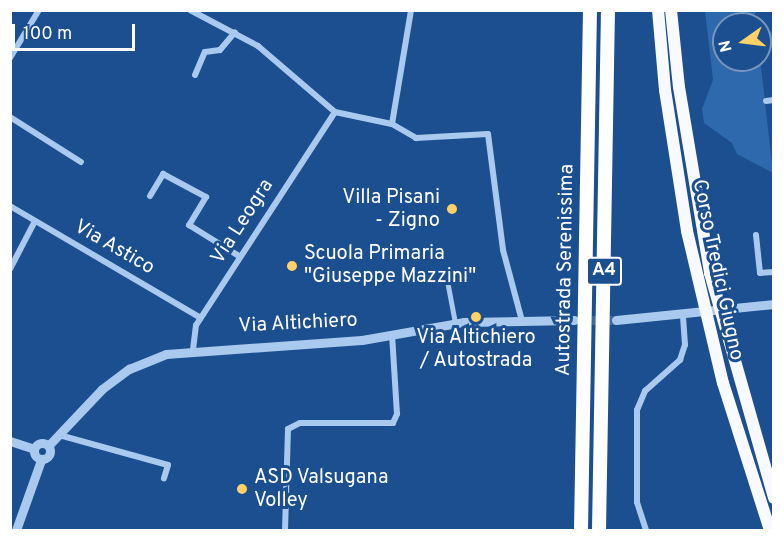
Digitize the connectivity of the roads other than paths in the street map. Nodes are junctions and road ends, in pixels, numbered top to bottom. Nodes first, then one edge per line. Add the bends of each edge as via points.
1 (39, 10) edge
2 (190, 10) edge
3 (411, 10) edge
4 (590, 10) edge
5 (608, 10) edge
6 (658, 10) edge
7 (670, 10) edge
8 (202, 13) edge
9 (235, 32) junction
10 (10, 58) edge
11 (195, 75) dead end
12 (335, 115) junction
13 (10, 117) edge
14 (392, 124) junction
15 (81, 162) dead end
16 (150, 196) dead end
17 (10, 206) edge
18 (35, 221) junction
19 (756, 234) dead end
20 (239, 256) junction
21 (10, 269) edge
22 (445, 270) dead end
23 (774, 273) edge
24 (774, 304) edge
25 (684, 316) junction
26 (201, 318) junction
27 (571, 320) tunnel mouth
28 (616, 320) tunnel mouth
29 (522, 321) junction
30 (454, 323) junction
31 (392, 334) junction
32 (193, 348) junction
33 (59, 435) junction
34 (10, 441) edge
35 (49, 445) junction
36 (34, 449) junction
37 (42, 460) junction
38 (164, 478) dead end
39 (582, 479) junction
40 (774, 498) edge
41 (16, 531) edge
42 (285, 531) edge
43 (573, 531) edge
44 (580, 531) edge
45 (598, 531) edge
46 (646, 531) edge
47 (770, 531) edge

1 - 10 street
2 - 8 street
3 - 14 street
4 - 39 highway, Autostrada Serenissima / A4
5 - 45 highway, Autostrada Serenissima / A4
6 - 47 highway, Corso Tredici Giugno, bridge via 664,90 708,330
7 - 40 highway, Corso Tredici Giugno, bridge via 679,87 723,330
8 - 9 street
9 - 11 street via 220,50 205,52
9 - 12 street via 285,66
12 - 14 street
12 - 20 street, Via Leogra
13 - 15 street
14 - 29 street via 416,138 479,132 492,139 503,250
16 - 20 street via 163,174 206,197 189,225
17 - 18 street, Via Astico
18 - 21 street
18 - 26 street, Via Astico
19 - 23 street via 760,273
20 - 26 street, Via Leogra
22 - 30 street
24 - 25 street
25 - 28 street
25 - 46 street via 680,360 645,391 637,410 637,502
26 - 32 street, Via Leogra
27 - 29 street, Via Altichiero
29 - 30 street, Via Altichiero
30 - 31 street, Via Altichiero
31 - 32 street, Via Altichiero via 309,345
31 - 42 street via 398,414 393,423 300,423 288,429
32 - 33 street, Via Altichiero via 129,369
33 - 35 street, Via Altichiero
33 - 38 street via 168,465
34 - 36 street
35 - 36 street via 40,443
35 - 37 street, Via Altichiero via 50,455
36 - 37 street
37 - 41 street, Via Altichiero
39 - 43 highway
39 - 44 highway, Autostrada Serenissima / A4

